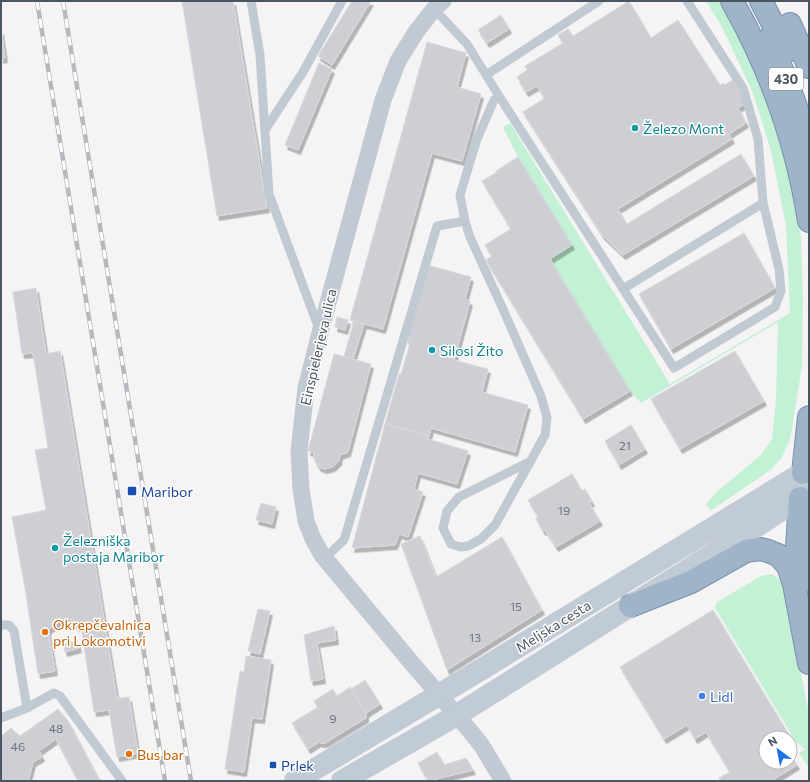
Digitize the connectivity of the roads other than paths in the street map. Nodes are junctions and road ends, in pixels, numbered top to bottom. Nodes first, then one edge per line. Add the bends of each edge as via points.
1 (251, 1) edge
2 (342, 1) edge
3 (599, 1) edge
4 (687, 1) edge
5 (732, 1) edge
6 (748, 1) edge
7 (761, 1) edge
8 (778, 1) edge
9 (439, 5) edge
10 (809, 67) edge
11 (486, 75) junction
12 (499, 96) junction
13 (809, 107) edge
14 (265, 130) junction
15 (809, 149) edge
16 (763, 203) junction
17 (465, 221) junction
18 (809, 221) edge
19 (623, 289) junction
20 (320, 332) junction
21 (809, 417) edge
22 (531, 461) junction
23 (805, 483) edge
24 (325, 558) junction
25 (630, 606) junction
26 (802, 621) junction
27 (1, 625) edge
28 (809, 663) edge
29 (439, 695) junction
30 (27, 708) junction
31 (457, 715) junction
32 (1, 718) edge
33 (122, 781) edge
34 (295, 781) edge
35 (342, 781) edge
36 (503, 781) edge

1 - 14 lane via 260,55
2 - 14 lane via 303,72
3 - 11 lane
4 - 16 lane via 743,88 758,139
5 - 18 highway via 757,48 769,78 795,153
6 - 15 highway, 430 via 783,70
7 - 13 highway, 430 via 778,32
8 - 10 highway
9 - 11 lane
9 - 20 street, Einspielerjeva ulica via 416,32 398,61 383,100
11 - 12 lane
12 - 17 lane via 494,100 477,139 460,195
12 - 19 lane
14 - 20 lane via 269,194
16 - 19 lane
16 - 19 lane via 779,269 781,291 775,307 674,368
17 - 22 lane via 541,396 548,418 544,435
17 - 24 lane via 437,226 344,540
20 - 24 street, Einspielerjeva ulica via 306,388 299,451 306,521
21 - 23 highway
22 - 22 lane via 458,498 447,511 443,528 451,544 468,546 481,539 495,525
23 - 25 main road, Meljska cesta
23 - 26 highway via 797,548
23 - 29 main road, Meljska cesta
24 - 29 street, Einspielerjeva ulica
25 - 26 highway via 691,582 746,551 760,549 778,555 788,566
25 - 31 main road, Meljska cesta
26 - 28 highway
27 - 30 lane via 9,625 14,631
29 - 31 street, Einspielerjeva ulica
29 - 34 main road, Meljska cesta
30 - 32 lane
30 - 33 lane via 54,693 60,696
31 - 35 main road, Meljska cesta
31 - 36 street, Einspielerjeva ulica via 482,746

